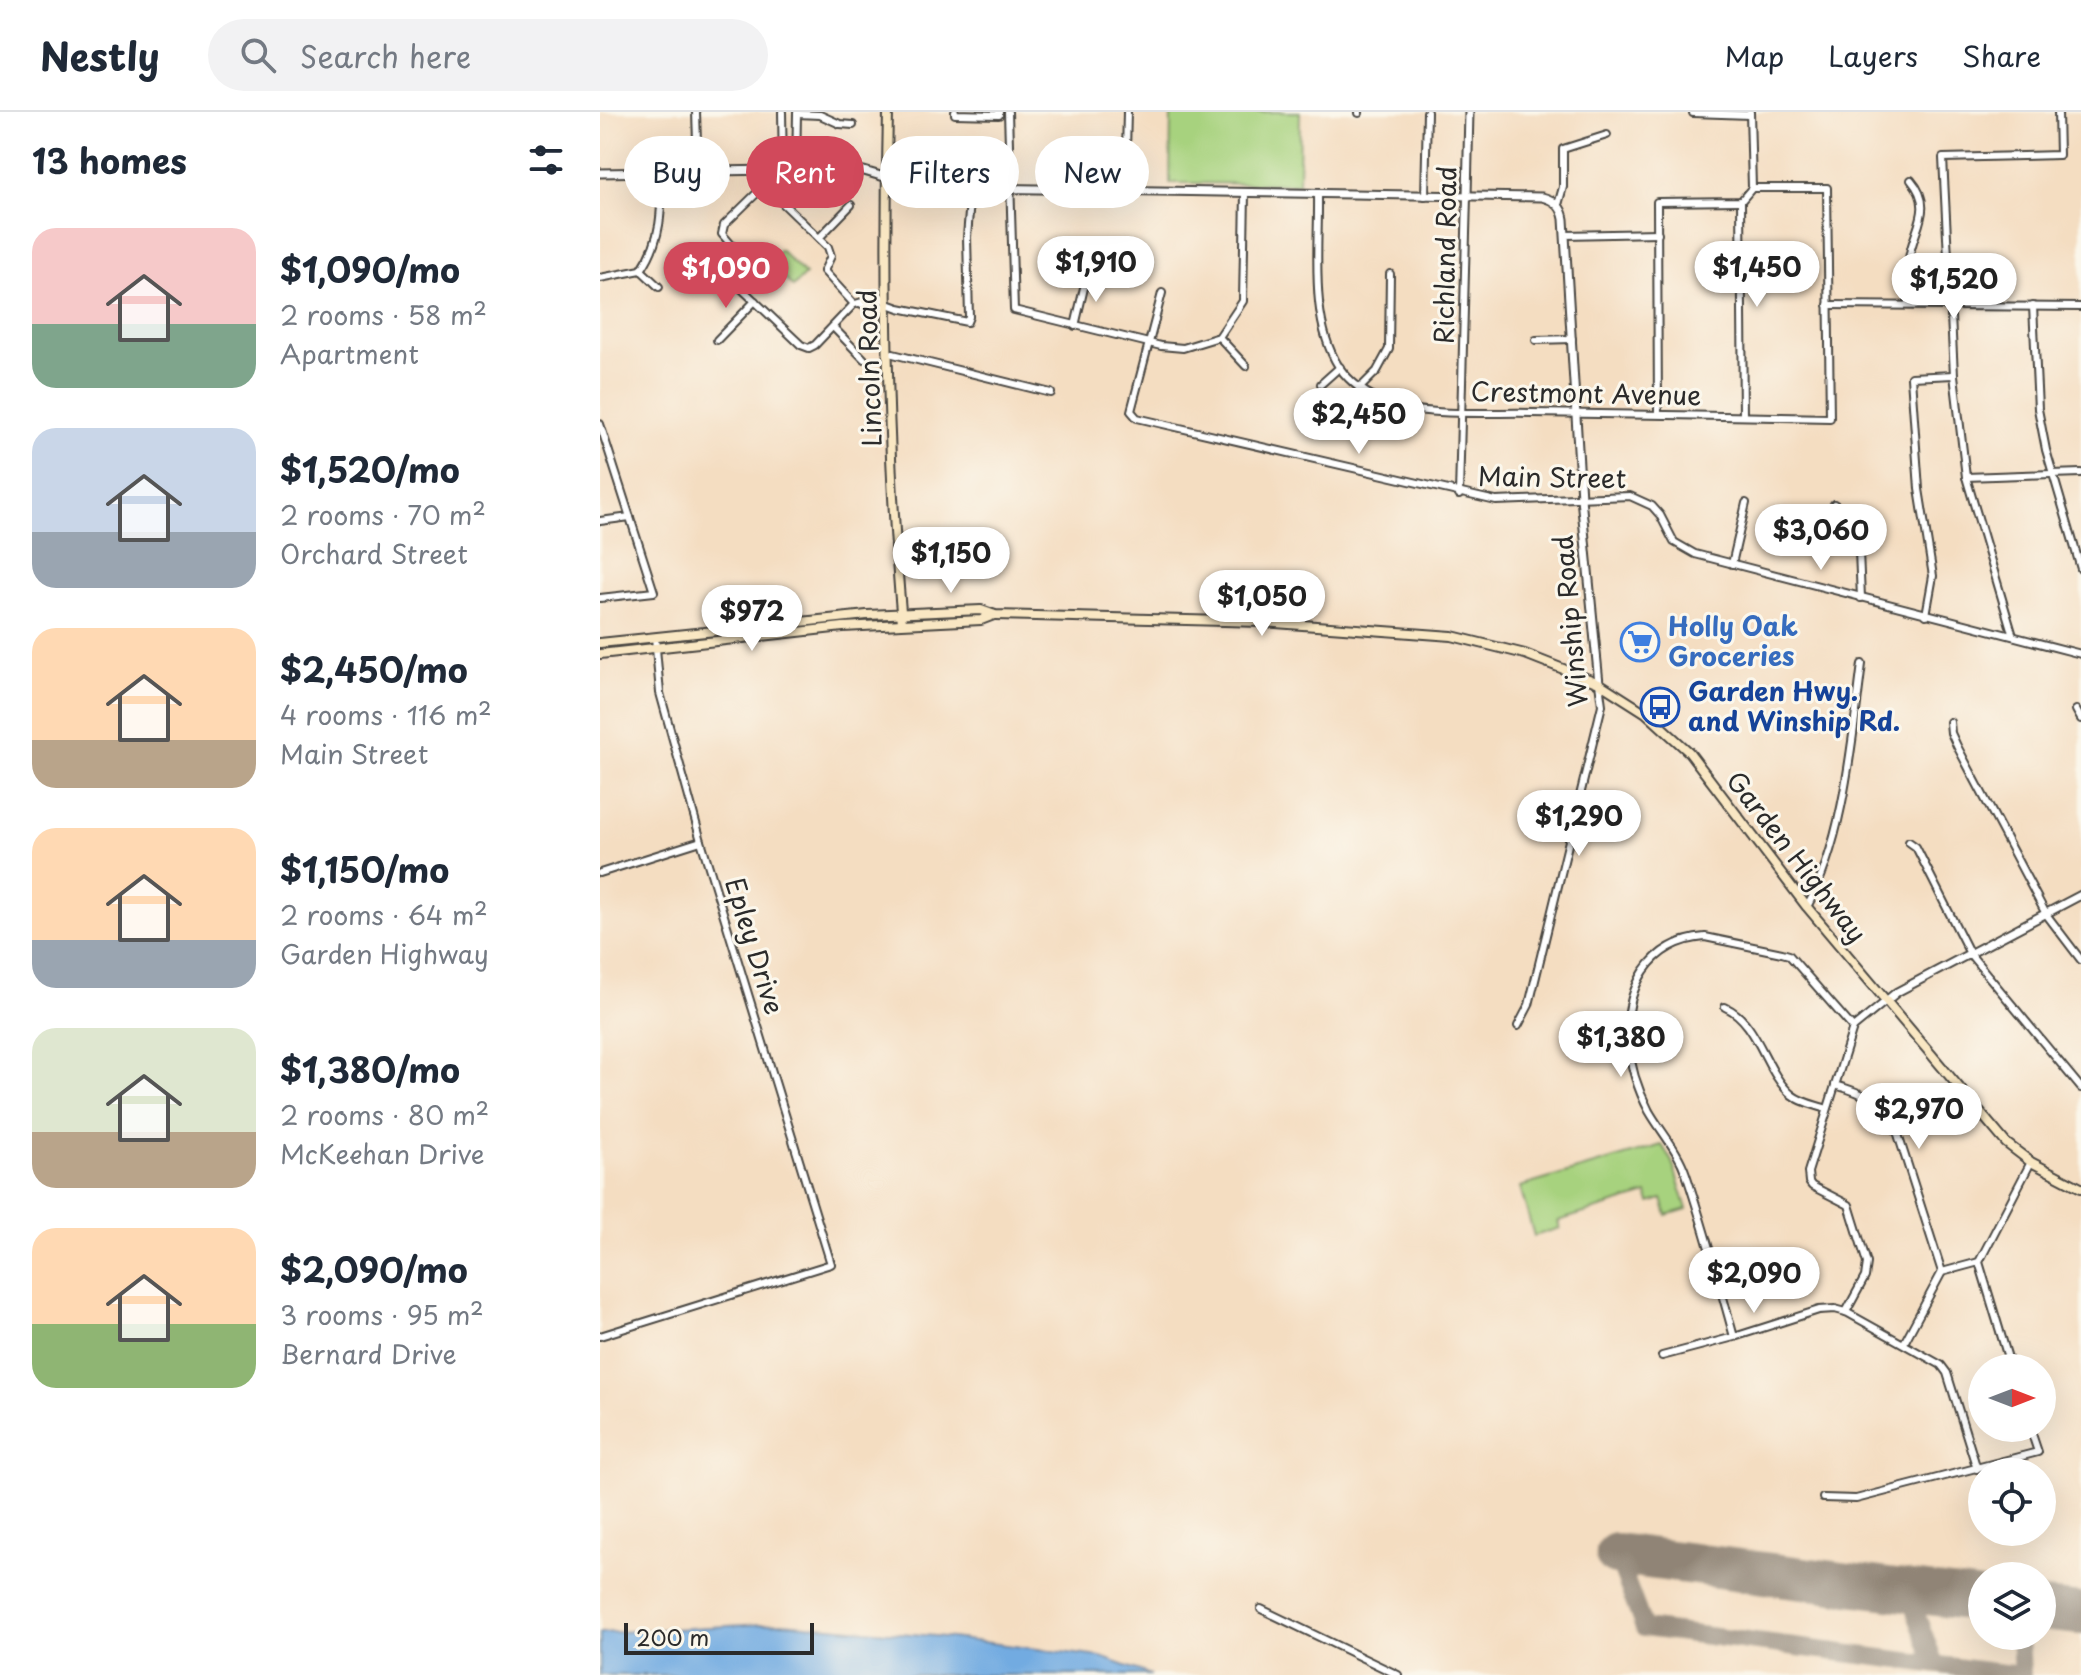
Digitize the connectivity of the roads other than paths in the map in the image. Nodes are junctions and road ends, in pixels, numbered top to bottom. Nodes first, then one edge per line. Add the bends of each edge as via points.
1 (696, 112) edge
2 (782, 112) edge
3 (888, 112) edge
4 (955, 112) edge
5 (999, 112) edge
6 (1008, 112) edge
7 (1127, 112) edge
8 (1427, 112) edge
9 (1469, 112) edge
10 (2058, 112) edge
11 (797, 113) edge
12 (1693, 113) edge
13 (1750, 114) edge
14 (853, 125) dead end
15 (1607, 135) dead end
16 (697, 136) edge
17 (782, 136) edge
18 (797, 136) edge
19 (887, 136) edge
20 (1009, 136) edge
21 (1126, 136) edge
22 (600, 173) edge
23 (624, 173) edge
24 (1911, 180) dead end
25 (1752, 188) junction
26 (1149, 192) edge
27 (1245, 193) junction
28 (1318, 194) junction
29 (1425, 196) junction
30 (1467, 196) junction
31 (1741, 201) junction
32 (1558, 205) junction
33 (746, 207) edge
34 (662, 208) edge
35 (785, 208) edge
36 (848, 208) edge
37 (886, 208) edge
38 (970, 208) edge
39 (1011, 208) edge
40 (1658, 233) junction
41 (1565, 235) junction
42 (819, 238) junction
43 (641, 270) junction
44 (1390, 274) dead end
45 (1087, 275) dead end
46 (600, 278) edge
47 (659, 287) dead end
48 (1162, 293) dead end
49 (755, 301) junction
50 (857, 304) junction
51 (888, 304) junction
52 (1828, 305) junction
53 (1908, 305) junction
54 (1951, 306) junction
55 (2033, 306) junction
56 (2081, 307) edge
57 (1075, 326) junction
58 (833, 327) junction
59 (1219, 337) junction
60 (1572, 339) junction
61 (717, 340) dead end
62 (1536, 340) dead end
63 (1147, 343) junction
64 (889, 353) junction
65 (864, 359) dead end
66 (1246, 366) dead end
67 (1340, 367) junction
68 (1954, 375) junction
69 (1321, 384) dead end
70 (1359, 389) junction
71 (1051, 393) dead end
72 (1462, 412) junction
73 (1577, 413) junction
74 (1658, 415) junction
75 (1743, 416) junction
76 (600, 424) edge
77 (602, 439) edge
78 (2053, 473) junction
79 (2081, 473) edge
80 (1966, 477) junction
81 (1459, 495) junction
82 (1581, 498) junction
83 (1746, 503) dead end
84 (1834, 504) dead end
85 (630, 517) junction
86 (600, 521) edge
87 (1732, 564) junction
88 (2081, 569) edge
89 (600, 598) edge
90 (1861, 598) junction
91 (901, 612) junction
92 (995, 615) junction
93 (1926, 615) junction
94 (902, 623) junction
95 (2013, 636) junction
96 (655, 637) junction
97 (600, 643) edge
98 (656, 648) junction
99 (600, 654) edge
100 (2081, 654) edge
101 (1862, 664) dead end
102 (1599, 683) junction
103 (2076, 710) dead end
104 (2081, 719) edge
105 (1950, 722) dead end
106 (701, 841) junction
107 (1909, 842) dead end
108 (600, 873) edge
109 (2081, 895) edge
110 (1807, 907) junction
111 (2046, 914) junction
112 (1970, 954) junction
113 (2081, 960) edge
114 (1886, 1001) junction
115 (1725, 1007) dead end
116 (1518, 1026) dead end
117 (1853, 1028) junction
118 (1835, 1085) junction
119 (2081, 1088) edge
120 (1827, 1109) junction
121 (2031, 1162) junction
122 (2081, 1188) edge
123 (1979, 1262) junction
124 (1942, 1272) junction
125 (1846, 1312) junction
126 (600, 1336) edge
127 (1734, 1337) junction
128 (1904, 1343) junction
129 (2007, 1354) edge
130 (1662, 1356) dead end
131 (2035, 1442) edge
132 (1974, 1458) edge
133 (2016, 1458) edge
134 (1968, 1471) edge
135 (1823, 1498) dead end
136 (1261, 1609) dead end
137 (1398, 1675) edge

1 - 16 street
2 - 17 street
3 - 19 main road, Lincoln Road
4 - 5 street
6 - 20 street
7 - 21 street
8 - 29 street
9 - 30 street, Richland Road
10 - 54 street via 2059,155 1943,158
11 - 14 street
11 - 18 street
12 - 13 street
13 - 25 street
15 - 32 street via 1563,149
22 - 23 street
24 - 53 street via 1920,190 1921,224 1909,256
25 - 31 street
25 - 52 street via 1827,188
26 - 27 street
27 - 28 street
27 - 59 street via 1243,301
28 - 29 street
28 - 67 street, Crestmont Avenue via 1320,313 1324,337
29 - 30 street
30 - 32 street via 1542,197
30 - 72 street, Richland Road
31 - 40 street via 1657,202
31 - 75 street
32 - 41 street, Winship Road
33 - 49 street via 722,230 748,264 740,285
34 - 43 street via 653,252
35 - 42 street
36 - 42 street
37 - 51 main road, Lincoln Road
38 - 51 street via 967,322
39 - 57 street via 1014,310
40 - 41 street
40 - 74 street
41 - 60 street, Winship Road
42 - 50 street via 830,252 824,271
43 - 46 street
43 - 47 street
44 - 70 street via 1389,349
45 - 57 street
48 - 63 street
49 - 58 street via 805,347 815,345
49 - 61 street
50 - 51 street via 869,309
50 - 51 street via 880,297
50 - 58 street
51 - 64 main road, Lincoln Road
52 - 53 street
52 - 75 street, Crestmont Avenue via 1830,418
53 - 54 street
54 - 55 street
54 - 68 street
55 - 56 street
55 - 78 street via 2038,409
57 - 63 street
58 - 65 street
59 - 63 street via 1183,348
59 - 66 street
60 - 62 street
60 - 73 street, Winship Road
63 - 81 street, Main Street via 1131,411 1137,418
64 - 71 street
64 - 91 main road, Lincoln Road
67 - 69 street
67 - 70 street, Crestmont Avenue
68 - 80 street
68 - 93 street via 1911,377 1919,489 1933,576
70 - 72 street, Crestmont Avenue via 1413,409
72 - 73 street, Crestmont Avenue
72 - 81 street, Richland Road
73 - 74 street, Crestmont Avenue
73 - 82 street, Winship Road
74 - 75 street, Crestmont Avenue
76 - 77 street
77 - 85 street
78 - 79 street
78 - 80 street
78 - 88 street
80 - 95 street
81 - 82 street, Main Street via 1496,501
82 - 87 street, Main Street via 1619,495 1641,500 1660,515 1683,549
82 - 102 street, Winship Road
83 - 87 street
84 - 90 street via 1852,517
85 - 86 street
85 - 89 street via 654,592
87 - 90 street, Main Street
90 - 93 street, Main Street
91 - 92 main road, Garden Highway via 981,610
91 - 94 main road, Lincoln Road
91 - 96 main road, Garden Highway
92 - 94 main road, Garden Highway
92 - 102 main road, Garden Highway via 1237,621 1427,633 1497,646
93 - 95 street, Main Street
94 - 98 main road, Garden Highway
95 - 100 street, Main Street
96 - 97 main road, Garden Highway
96 - 98 street, Epley Drive
98 - 99 main road, Garden Highway
98 - 106 street, Epley Drive via 660,693
101 - 110 street via 1836,825
102 - 110 main road, Garden Highway via 1646,713 1689,752
102 - 116 street, Winship Road via 1602,705 1529,1005
103 - 104 street
105 - 111 street via 1957,746
106 - 108 street
106 - 126 street, Epley Drive via 831,1264
107 - 112 street
109 - 111 street
110 - 114 main road, Garden Highway
111 - 112 street
111 - 113 street
112 - 114 street
112 - 119 street
114 - 117 street
114 - 121 main road, Garden Highway via 2006,1143
115 - 120 street via 1740,1015 1787,1090
117 - 118 street
117 - 127 street via 1789,955 1705,937 1683,940 1654,959 1640,979 1627,1046 1647,1107 1685,1171
118 - 120 street
118 - 124 street via 1872,1098 1895,1125
120 - 125 street via 1809,1182 1849,1205 1867,1263
121 - 122 main road, Garden Highway
121 - 123 street
123 - 124 street
123 - 129 street
124 - 128 street
125 - 127 street via 1819,1310
125 - 128 street
127 - 130 street
128 - 132 street via 1947,1373
131 - 133 street via 2038,1452
134 - 135 street via 1856,1499
136 - 137 street

